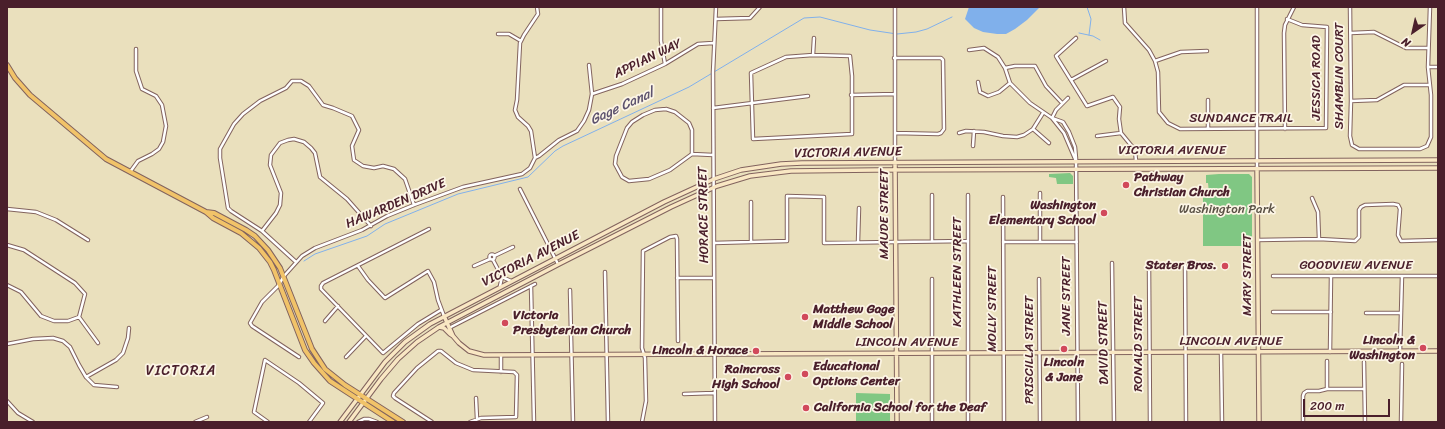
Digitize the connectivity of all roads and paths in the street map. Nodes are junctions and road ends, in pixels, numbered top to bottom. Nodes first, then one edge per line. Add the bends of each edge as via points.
1 (537, 7) edge
2 (661, 7) edge
3 (716, 7) edge
4 (760, 7) edge
5 (895, 7) edge
6 (1124, 7) edge
7 (1257, 7) edge
8 (1294, 7) edge
9 (1350, 7) edge
10 (1430, 7) edge
11 (716, 19) junction
12 (1287, 19) junction
13 (1351, 33) junction
14 (498, 34) dead end
15 (814, 38) dead end
16 (1076, 38) dead end
17 (521, 41) junction
18 (714, 43) junction
19 (1428, 48) junction
20 (136, 49) dead end
21 (969, 50) dead end
22 (1207, 51) dead end
23 (813, 56) junction
24 (894, 58) junction
25 (1106, 61) dead end
26 (1155, 61) junction
27 (665, 64) junction
28 (7, 65) edge
29 (589, 65) dead end
30 (1428, 67) junction
31 (1438, 67) edge
32 (1005, 68) junction
33 (1071, 80) junction
34 (978, 82) dead end
35 (1010, 83) junction
36 (1430, 85) junction
37 (592, 94) junction
38 (894, 94) junction
39 (852, 95) junction
40 (808, 96) dead end
41 (1068, 98) dead end
42 (1208, 100) dead end
43 (1351, 101) junction
44 (752, 102) junction
45 (1062, 103) junction
46 (714, 108) junction
47 (1044, 113) junction
48 (1052, 118) junction
49 (1285, 128) junction
50 (1326, 128) joint
51 (1033, 129) junction
52 (1208, 129) junction
53 (1258, 129) junction
54 (974, 131) junction
55 (895, 133) junction
56 (959, 133) dead end
57 (1121, 133) junction
58 (1097, 136) dead end
59 (1049, 143) dead end
60 (973, 146) dead end
61 (692, 154) junction
62 (713, 155) junction
63 (535, 158) junction
64 (1257, 160) junction
65 (1438, 160) edge
66 (1076, 161) junction
67 (1136, 161) junction
68 (895, 162) junction
69 (1438, 168) edge
70 (1076, 169) junction
71 (1257, 169) junction
72 (896, 170) junction
73 (130, 172) junction
74 (714, 179) junction
75 (714, 188) junction
76 (520, 189) dead end
77 (1040, 193) dead end
78 (968, 194) dead end
79 (932, 195) dead end
80 (1003, 197) dead end
81 (1312, 198) dead end
82 (751, 202) dead end
83 (414, 205) junction
84 (859, 208) dead end
85 (7, 209) edge
86 (206, 212) junction
87 (371, 226) junction
88 (429, 229) dead end
89 (262, 231) junction
90 (1319, 239) junction
91 (88, 240) dead end
92 (1258, 240) junction
93 (1438, 240) edge
94 (932, 241) junction
95 (968, 241) junction
96 (751, 242) junction
97 (858, 242) junction
98 (895, 242) junction
99 (1003, 242) junction
100 (1040, 242) junction
101 (1077, 242) junction
102 (714, 243) junction
103 (7, 245) edge
104 (513, 247) dead end
105 (494, 256) junction
106 (490, 259) junction
107 (555, 259) junction
108 (493, 260) junction
109 (296, 262) junction
110 (1112, 263) dead end
111 (558, 264) junction
112 (1185, 264) dead end
113 (358, 265) junction
114 (1149, 265) dead end
115 (474, 266) dead end
116 (606, 272) dead end
117 (284, 276) junction
118 (1273, 276) dead end
119 (1402, 276) junction
120 (1438, 276) edge
121 (502, 277) junction
122 (1331, 277) junction
123 (677, 278) junction
124 (714, 278) junction
125 (932, 279) dead end
126 (1039, 279) dead end
127 (511, 281) junction
128 (280, 283) junction
129 (535, 284) dead end
130 (7, 285) edge
131 (500, 286) junction
132 (531, 286) junction
133 (570, 290) dead end
134 (338, 306) junction
135 (441, 310) junction
136 (1273, 312) dead end
137 (1331, 312) junction
138 (1366, 313) dead end
139 (1401, 313) junction
140 (444, 316) junction
141 (79, 317) junction
142 (324, 321) dead end
143 (447, 323) junction
144 (129, 328) dead end
145 (439, 328) junction
146 (449, 328) junction
147 (366, 336) junction
148 (453, 336) junction
149 (678, 341) dead end
150 (98, 343) dead end
151 (7, 344) edge
152 (1221, 351) junction
153 (1438, 351) edge
154 (1003, 352) junction
155 (1040, 352) junction
156 (1077, 352) junction
157 (1114, 352) junction
158 (1150, 352) junction
159 (1186, 352) junction
160 (1258, 352) junction
161 (1330, 352) junction
162 (1400, 352) junction
163 (896, 353) junction
164 (932, 353) junction
165 (968, 353) junction
166 (644, 354) junction
167 (715, 354) junction
168 (533, 355) junction
169 (571, 355) junction
170 (607, 355) junction
171 (501, 356) junction
172 (299, 357) dead end
173 (346, 357) dead end
174 (1327, 361) dead end
175 (1364, 362) dead end
176 (1402, 364) dead end
177 (501, 372) junction
178 (86, 377) junction
179 (117, 387) dead end
180 (1327, 389) junction
181 (1364, 389) junction
182 (714, 393) junction
183 (360, 394) junction
184 (684, 394) dead end
185 (366, 398) junction
186 (476, 398) dead end
187 (357, 399) junction
188 (7, 401) edge
189 (363, 402) junction
190 (207, 417) dead end
191 (477, 419) junction
192 (359, 421) edge
193 (33, 422) edge
194 (195, 422) edge
195 (268, 422) edge
196 (309, 422) edge
197 (340, 422) edge
198 (349, 422) edge
199 (377, 422) edge
200 (393, 422) edge
201 (403, 422) edge
202 (432, 422) edge
203 (470, 422) edge
204 (534, 422) edge
205 (572, 422) edge
206 (608, 422) edge
207 (642, 422) edge
208 (715, 422) edge
209 (896, 422) edge
210 (932, 422) edge
211 (968, 422) edge
212 (1004, 422) edge
213 (1040, 422) edge
214 (1078, 422) edge
215 (1114, 422) edge
216 (1150, 422) edge
217 (1186, 422) edge
218 (1222, 422) edge
219 (1259, 422) edge
220 (1303, 422) edge
221 (1365, 422) edge
222 (1401, 422) edge

1 - 17 street via 538,14
2 - 27 street via 661,41
3 - 11 street, HORACE STREET
4 - 11 street via 750,18
5 - 24 street, MAUDE STREET
6 - 26 street, SUNDANCE TRAIL via 1125,22
7 - 53 street, MARY STREET
8 - 12 street
9 - 13 street, SHAMBLIN COURT
10 - 19 street
11 - 18 street, HORACE STREET
12 - 49 street via 1284,33
12 - 50 street, JESSICA ROAD via 1302,25 1327,27
13 - 19 street via 1374,32 1406,48
13 - 43 street, SHAMBLIN COURT
14 - 17 street via 506,33
15 - 23 street
16 - 33 street via 1056,56
17 - 63 street via 518,100 515,110 531,131
18 - 27 street, APPIAN WAY via 698,44
18 - 46 street, HORACE STREET
19 - 30 street
20 - 73 street via 136,70 142,88 156,96 162,105 166,126 164,142 159,149 138,161
21 - 32 street via 984,48 998,57
22 - 26 street via 1182,52
23 - 39 street via 850,56
23 - 44 street via 786,57 751,74
24 - 38 street, MAUDE STREET
24 - 55 street via 943,60 944,129 941,133
25 - 33 street
26 - 52 street, SUNDANCE TRAIL via 1158,72 1158,106 1164,119 1173,127 1180,129
27 - 37 street, APPIAN WAY via 622,84
28 - 73 main road via 30,95 99,153
29 - 37 street
30 - 31 street
30 - 36 street
32 - 35 street
32 - 45 street via 1035,66 1043,81
33 - 57 street via 1087,106 1113,97 1120,107
34 - 35 street via 980,92 988,96 999,92
35 - 47 street, JANE STREET via 1030,104
36 - 43 street via 1404,85 1377,100
36 - 43 street, SHAMBLIN COURT via 1431,137 1427,146 1420,149 1359,149 1352,145
37 - 63 street via 590,110 577,131 559,140
38 - 39 street
38 - 55 street, MAUDE STREET
39 - 44 street via 852,134 754,139
40 - 44 street
41 - 45 street
42 - 52 street
44 - 46 street
45 - 48 street
46 - 62 street, HORACE STREET
47 - 48 street, JANE STREET
47 - 51 street
48 - 66 street via 1064,133
48 - 66 street, JANE STREET via 1063,122 1069,132 1075,147
49 - 50 street, SUNDANCE TRAIL
49 - 53 street, SUNDANCE TRAIL
51 - 54 street via 1024,135 1011,137
51 - 59 street
52 - 53 street, SUNDANCE TRAIL
53 - 64 street, MARY STREET
54 - 56 street
54 - 60 street
55 - 68 street, MAUDE STREET
57 - 58 street
57 - 67 street via 1135,150
61 - 61 street via 692,130 688,123 675,112 666,109 655,110 632,122 627,128 615,164 622,177 629,181 649,179 670,170
61 - 62 street
62 - 74 street, HORACE STREET
63 - 83 street, HAWARDEN DRIVE via 530,168 522,174 463,187
64 - 65 main road, VICTORIA AVENUE
64 - 67 main road, VICTORIA AVENUE
64 - 71 street, MARY STREET
66 - 67 main road, VICTORIA AVENUE
66 - 68 main road, VICTORIA AVENUE
66 - 70 street, JANE STREET
68 - 72 main road, MAUDE STREET
68 - 74 main road, VICTORIA AVENUE via 781,164 741,170
69 - 71 main road, VICTORIA AVENUE
70 - 71 main road, VICTORIA AVENUE
70 - 72 main road, VICTORIA AVENUE
70 - 101 street, JANE STREET
71 - 92 main road, MARY STREET
72 - 75 main road, VICTORIA AVENUE via 772,172
72 - 98 main road, MAUDE STREET
73 - 86 main road
74 - 75 street, HORACE STREET
74 - 107 main road, VICTORIA AVENUE
75 - 102 street, HORACE STREET
75 - 111 main road, VICTORIA AVENUE
76 - 107 street
77 - 100 street
78 - 95 street, KATHLEEN STREET
79 - 94 street
80 - 99 street, MOLLY STREET
81 - 90 street via 1318,212
82 - 96 street
83 - 87 street, HAWARDEN DRIVE
83 - 89 street via 405,178 394,169 362,166 354,160 352,146 359,130 352,116 323,105 309,86 301,81 292,81 286,88 260,101 243,114 234,124 220,149 228,208
84 - 97 street
85 - 91 street via 36,212 56,220
86 - 117 main road via 214,213 254,236 275,259
86 - 128 main road via 241,233 259,248 270,262
87 - 89 street via 347,199 320,177 311,148 304,142 294,139 280,143 271,155 270,165 281,193 280,205
87 - 109 street, HAWARDEN DRIVE via 315,248
88 - 113 street
89 - 109 street
90 - 92 street
90 - 93 street via 1355,241 1359,237 1361,207 1393,204 1398,205 1400,209 1398,235 1401,241
92 - 160 main road, MARY STREET
94 - 95 street
94 - 98 street
95 - 165 street, KATHLEEN STREET
96 - 97 street via 787,241 787,196 824,197 824,243
96 - 102 street
97 - 98 street
98 - 163 main road, MAUDE STREET
99 - 100 street
99 - 154 street, MOLLY STREET
100 - 101 street
101 - 156 street, JANE STREET
102 - 124 street, HORACE STREET
103 - 141 street via 24,250 75,283 85,294
104 - 105 street
105 - 106 street via 490,255
105 - 108 street
106 - 108 street
106 - 115 street
107 - 111 street
107 - 127 main road, VICTORIA AVENUE
108 - 121 street
109 - 117 street, HAWARDEN DRIVE
110 - 157 street, DAVID STREET
111 - 143 main road, VICTORIA AVENUE
112 - 159 street
113 - 134 street via 321,286
113 - 135 street, LINCOLN AVENUE via 363,274 386,298 428,271 434,282
114 - 158 street, RONALD STREET
116 - 170 street
117 - 128 street, HAWARDEN DRIVE
117 - 183 main road via 318,359 334,376
118 - 122 street, GOODVIEW AVENUE
119 - 120 street, GOODVIEW AVENUE
119 - 122 street, GOODVIEW AVENUE
119 - 139 street
121 - 127 street
121 - 131 street
122 - 137 street
123 - 124 street
123 - 149 street
123 - 166 street via 676,236 643,251
124 - 167 street, HORACE STREET
125 - 164 street
126 - 155 street, PRISCILLA STREET
127 - 131 main road, VICTORIA AVENUE
128 - 172 street, HAWARDEN DRIVE via 261,304 251,325
128 - 187 main road via 294,324 310,358 330,381
129 - 132 street
130 - 141 street via 21,292 41,316 54,321
131 - 140 main road, VICTORIA AVENUE
132 - 146 street
132 - 168 street
133 - 169 street
134 - 142 street
134 - 147 street
135 - 140 street, LINCOLN AVENUE
135 - 147 street via 426,318 383,353
136 - 137 street
137 - 161 street
138 - 139 street
139 - 162 street
140 - 143 main road, LINCOLN AVENUE
140 - 183 main road, VICTORIA AVENUE via 420,330 399,347
141 - 150 street
143 - 145 main road, VICTORIA AVENUE
143 - 146 main road, LINCOLN AVENUE
144 - 178 street via 123,353 116,360
145 - 148 main road via 444,328
145 - 185 main road, VICTORIA AVENUE via 417,342 398,359
146 - 148 main road, LINCOLN AVENUE
147 - 173 street
148 - 171 main road, LINCOLN AVENUE via 473,353
151 - 178 street via 33,339 53,338 63,341 70,347
152 - 159 main road, LINCOLN AVENUE
152 - 160 main road, LINCOLN AVENUE
152 - 218 street
153 - 162 main road, LINCOLN AVENUE
154 - 155 main road, LINCOLN AVENUE
154 - 165 main road, LINCOLN AVENUE
154 - 212 street, MOLLY STREET
155 - 156 main road, LINCOLN AVENUE
155 - 213 street, PRISCILLA STREET
156 - 157 main road, LINCOLN AVENUE
156 - 214 street, JANE STREET
157 - 158 main road, LINCOLN AVENUE
157 - 215 street, DAVID STREET
158 - 159 main road, LINCOLN AVENUE
158 - 216 street, RONALD STREET
159 - 217 street
160 - 161 main road, LINCOLN AVENUE
160 - 219 main road, MARY STREET
161 - 162 main road, LINCOLN AVENUE
163 - 164 main road, LINCOLN AVENUE
163 - 167 main road, LINCOLN AVENUE
163 - 209 main road, MAUDE STREET
164 - 165 main road, LINCOLN AVENUE
164 - 210 street
165 - 211 street, KATHLEEN STREET
166 - 167 main road, LINCOLN AVENUE
166 - 170 main road, LINCOLN AVENUE
166 - 207 street via 646,401
167 - 182 street, HORACE STREET
168 - 169 main road, LINCOLN AVENUE
168 - 171 main road, LINCOLN AVENUE
168 - 204 street
169 - 170 main road, LINCOLN AVENUE
169 - 205 street
170 - 206 street
171 - 177 street
174 - 180 street
175 - 181 street
176 - 222 street
177 - 191 street via 514,372 517,375 517,415 514,418
177 - 202 street via 473,370 438,351 407,377 393,396
178 - 179 street via 94,385
180 - 181 street
180 - 220 street via 1304,393
181 - 221 street
182 - 184 street
182 - 208 street, HORACE STREET
183 - 185 main road
183 - 187 main road, VICTORIA AVENUE
185 - 189 main road, VICTORIA AVENUE
185 - 201 main road
186 - 191 street
187 - 189 main road
187 - 197 main road, VICTORIA AVENUE
188 - 193 street via 18,413
189 - 198 main road, VICTORIA AVENUE
189 - 200 main road
190 - 194 street
191 - 203 street
192 - 199 street via 369,418
195 - 196 street via 254,412 265,360 323,403

